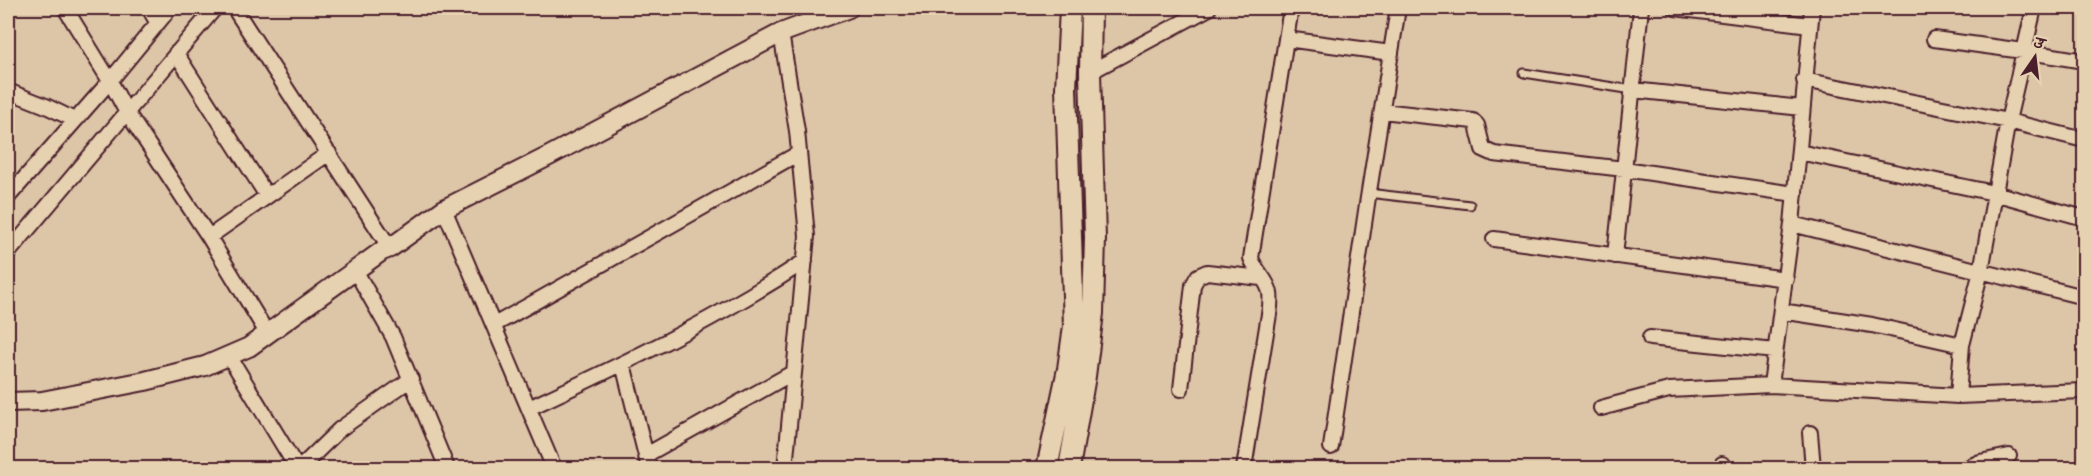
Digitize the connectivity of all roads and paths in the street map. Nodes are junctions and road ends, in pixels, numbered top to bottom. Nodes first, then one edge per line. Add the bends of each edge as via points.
1 (65, 8) edge
2 (149, 8) edge
3 (170, 8) edge
4 (215, 8) edge
5 (234, 8) edge
6 (849, 8) edge
7 (1070, 8) edge
8 (1091, 8) edge
9 (1209, 8) edge
10 (1291, 8) edge
11 (1398, 8) edge
12 (1641, 8) edge
13 (1675, 8) edge
14 (1812, 8) edge
15 (2034, 8) edge
16 (157, 22) junction
17 (1810, 26) junction
18 (781, 33) junction
19 (1286, 39) junction
20 (1934, 39) dead end
21 (2023, 51) junction
22 (176, 53) junction
23 (1391, 53) junction
24 (2085, 61) edge
25 (1090, 72) junction
26 (1524, 74) dead end
27 (1804, 80) junction
28 (110, 81) junction
29 (1633, 90) junction
30 (8, 91) edge
31 (1802, 108) junction
32 (126, 111) junction
33 (1382, 111) junction
34 (75, 120) junction
35 (2008, 121) junction
36 (2085, 140) edge
37 (1799, 152) junction
38 (328, 153) junction
39 (800, 153) junction
40 (1624, 168) junction
41 (1368, 193) junction
42 (1994, 193) junction
43 (1795, 194) junction
44 (267, 196) junction
45 (8, 197) edge
46 (1470, 205) dead end
47 (444, 209) junction
48 (2085, 218) edge
49 (1792, 224) junction
50 (209, 237) junction
51 (1494, 238) dead end
52 (390, 248) junction
53 (8, 252) edge
54 (1615, 256) junction
55 (805, 261) junction
56 (355, 270) junction
57 (1981, 271) junction
58 (1261, 278) junction
59 (1786, 279) junction
60 (2085, 297) edge
61 (1781, 311) junction
62 (494, 326) junction
63 (267, 333) junction
64 (1650, 338) dead end
65 (1962, 345) junction
66 (1775, 351) junction
67 (229, 356) junction
68 (623, 364) junction
69 (794, 372) junction
70 (411, 379) junction
71 (1771, 385) junction
72 (1181, 389) dead end
73 (2085, 391) edge
74 (1958, 396) junction
75 (8, 402) edge
76 (529, 408) junction
77 (1601, 408) dead end
78 (1810, 434) dead end
79 (1331, 447) dead end
80 (2008, 456) dead end
81 (647, 462) edge
82 (298, 468) edge
83 (447, 468) edge
84 (554, 468) edge
85 (785, 468) edge
86 (1047, 468) edge
87 (1068, 468) edge
88 (1244, 468) edge
89 (1813, 468) edge
90 (1967, 468) edge

1 - 28 street
2 - 16 street
3 - 16 street
4 - 22 street
5 - 38 street
6 - 18 street
7 - 86 main road via 1066,88 1074,326
8 - 25 main road
9 - 25 street
10 - 19 street
11 - 23 street
12 - 29 street
13 - 17 street
14 - 17 street
15 - 21 street
16 - 28 street
17 - 27 street
18 - 39 street
18 - 47 street
19 - 23 street
19 - 58 street via 1251,258
20 - 21 street
21 - 24 street
21 - 35 street
22 - 32 street
22 - 44 street
23 - 33 street
25 - 87 main road via 1093,313
26 - 29 lane
27 - 31 street
27 - 35 street
28 - 32 street
28 - 34 street
29 - 31 street
29 - 40 street
30 - 34 street
31 - 37 street
32 - 50 street
32 - 53 street
33 - 40 street via 1473,121 1483,149 1494,154
33 - 41 street
34 - 45 street
35 - 36 street
35 - 42 street
37 - 42 street
37 - 43 street
38 - 44 street
38 - 52 street
39 - 55 street via 806,212
39 - 62 street
40 - 43 street
40 - 54 street
41 - 46 lane
41 - 79 street
42 - 48 street
42 - 57 street
43 - 49 street
44 - 50 street
47 - 52 street
47 - 62 street
49 - 57 street
49 - 59 street
50 - 63 street
51 - 54 street
52 - 56 street
54 - 59 street
55 - 68 street via 774,282
55 - 69 street
56 - 63 street
56 - 70 street via 393,337
57 - 60 street
57 - 65 street
58 - 72 street via 1207,272 1198,276 1193,285
58 - 88 street via 1270,293 1269,308
59 - 61 street
61 - 65 street via 1872,325
61 - 66 street
62 - 76 street
63 - 67 street
64 - 66 street
65 - 74 street
66 - 71 street
67 - 75 street via 145,381 42,401
67 - 82 street
68 - 76 street
68 - 81 street
69 - 81 street
69 - 85 street
70 - 82 street via 340,429
70 - 83 street
71 - 74 street
71 - 77 street via 1669,390
73 - 74 street
76 - 84 street
78 - 89 street
80 - 90 street

